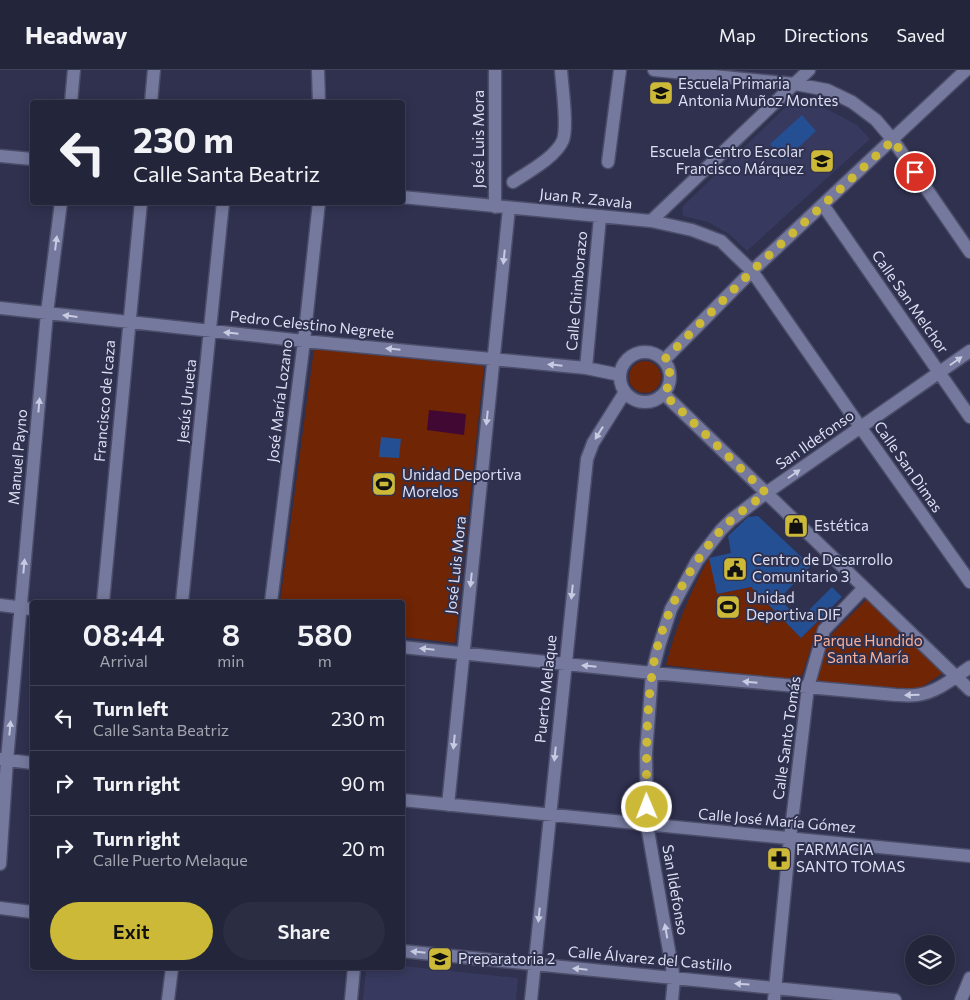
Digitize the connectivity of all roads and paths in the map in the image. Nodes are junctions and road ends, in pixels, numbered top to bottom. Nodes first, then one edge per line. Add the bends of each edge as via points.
1 (74, 70) edge
2 (154, 70) edge
3 (318, 70) edge
4 (495, 70) edge
5 (561, 70) edge
6 (620, 70) edge
7 (654, 70) edge
8 (809, 70) edge
9 (964, 72) edge
10 (794, 84) junction
11 (970, 84) edge
12 (71, 100) edge
13 (151, 100) edge
14 (319, 100) edge
15 (893, 140) junction
16 (0, 156) edge
17 (30, 159) edge
18 (608, 162) dead end
19 (513, 182) dead end
20 (405, 197) edge
21 (61, 205) edge
22 (141, 205) edge
23 (223, 205) edge
24 (319, 205) edge
25 (823, 205) junction
26 (495, 207) junction
27 (509, 208) junction
28 (600, 217) junction
29 (651, 221) junction
30 (970, 252) edge
31 (752, 271) junction
32 (0, 308) edge
33 (47, 313) junction
34 (129, 322) junction
35 (210, 330) junction
36 (304, 341) junction
37 (970, 351) edge
38 (494, 359) junction
39 (664, 360) junction
40 (586, 368) junction
41 (939, 373) junction
42 (620, 375) junction
43 (625, 392) junction
44 (664, 394) junction
45 (970, 416) edge
46 (861, 428) junction
47 (766, 493) junction
48 (970, 582) edge
49 (864, 588) junction
50 (103, 600) edge
51 (182, 600) edge
52 (271, 600) edge
53 (0, 605) edge
54 (27, 608) edge
55 (405, 647) edge
56 (463, 653) junction
57 (564, 664) junction
58 (970, 667) edge
59 (652, 673) junction
60 (956, 676) junction
61 (808, 687) junction
62 (970, 690) edge
63 (3, 760) edge
64 (30, 763) edge
65 (405, 800) edge
66 (448, 805) junction
67 (549, 815) junction
68 (647, 825) junction
69 (790, 838) junction
70 (970, 856) edge
71 (0, 864) edge
72 (0, 908) edge
73 (30, 912) edge
74 (405, 951) edge
75 (534, 965) junction
76 (172, 970) edge
77 (354, 970) edge
78 (970, 978) edge
79 (674, 979) junction
80 (775, 994) edge
81 (873, 999) edge
82 (168, 1000) edge
83 (351, 1000) edge
84 (531, 1000) edge
85 (672, 1000) edge
86 (894, 1000) edge
87 (962, 1000) edge

1 - 12 street
2 - 13 street
3 - 14 street
4 - 26 street, José Luis Mora
5 - 19 street via 564,138 545,161
6 - 18 street
7 - 10 street
8 - 10 street
9 - 11 street
9 - 15 street
10 - 15 street via 827,90 852,102 876,120
10 - 29 street
15 - 25 street
15 - 30 street
16 - 17 street
20 - 26 street, Juan R. Zavala
33 -> 21 street, Manuel Payno
22 - 34 street, Francisco de Icaza
23 - 35 street, Jesús Urueta
24 - 36 street, José María Lozano
25 - 31 street
25 - 41 street, Calle San Melchor
26 - 27 street, Juan R. Zavala
27 - 28 street, Juan R. Zavala
27 -> 38 street, José Luis Mora
28 - 29 street, Juan R. Zavala
28 - 40 street, Calle Chimborazo
29 - 31 street, Juan R. Zavala via 692,230 721,241
31 - 39 street
31 - 46 street, Calle San Dimas
32 - 33 street, Pedro Celestino Negrete
34 -> 33 street, Pedro Celestino Negrete
54 -> 33 street, Manuel Payno
34 - 35 street, Pedro Celestino Negrete
34 - 50 street, Francisco de Icaza
36 -> 35 street, Pedro Celestino Negrete
35 - 51 street, Jesús Urueta
38 -> 36 street, Pedro Celestino Negrete
36 - 52 street, José María Lozano
41 -> 37 street, San Ildefonso
40 -> 38 street, Pedro Celestino Negrete
38 -> 56 street, José Luis Mora
39 - 42 street via 656,354 637,353 629,358
39 - 44 street via 671,377
40 - 42 street, Pedro Celestino Negrete
41 - 45 street, Calle San Melchor
41 - 46 street, San Ildefonso
42 - 43 street
43 - 44 street via 640,402 657,400
43 -> 57 street, Puerto Melaque via 593,443 587,459
44 - 47 street
47 -> 46 street, San Ildefonso
46 - 48 street, Calle San Dimas
47 - 49 street
47 - 59 street, San Ildefonso via 731,520 697,561 671,609
49 - 60 street
49 - 61 street, Calle Santo Tomás via 824,630
53 - 54 street
63 -> 54 street, Manuel Payno
56 -> 55 street
56 - 57 street
56 -> 66 street, José Luis Mora
59 -> 57 street
57 -> 67 street, Puerto Melaque
58 - 60 street
61 -> 59 street
59 - 68 street, San Ildefonso via 646,753
60 -> 61 street via 936,690 917,695
60 - 62 street
61 - 69 street, Calle Santo Tomás
63 - 64 street
63 - 71 street, Manuel Payno
65 - 66 street, Calle José María Gómez
66 - 67 street, Calle José María Gómez
67 - 68 street, Calle José María Gómez
67 -> 75 street, Puerto Melaque
68 - 69 street, Calle José María Gómez
79 -> 68 street, San Ildefonso
69 - 70 street, Calle José María Gómez
69 - 80 street, Calle Santo Tomás
72 - 73 street
75 -> 74 street, Calle Álvarez del Castillo
79 -> 75 street, Calle Álvarez del Castillo
75 - 84 street, Puerto Melaque
76 - 82 street
77 - 83 street
78 - 87 street
80 -> 79 street, Calle Álvarez del Castillo
79 - 85 street, San Ildefonso
80 - 81 street, Calle Álvarez del Castillo
81 - 86 street, Calle Álvarez del Castillo

